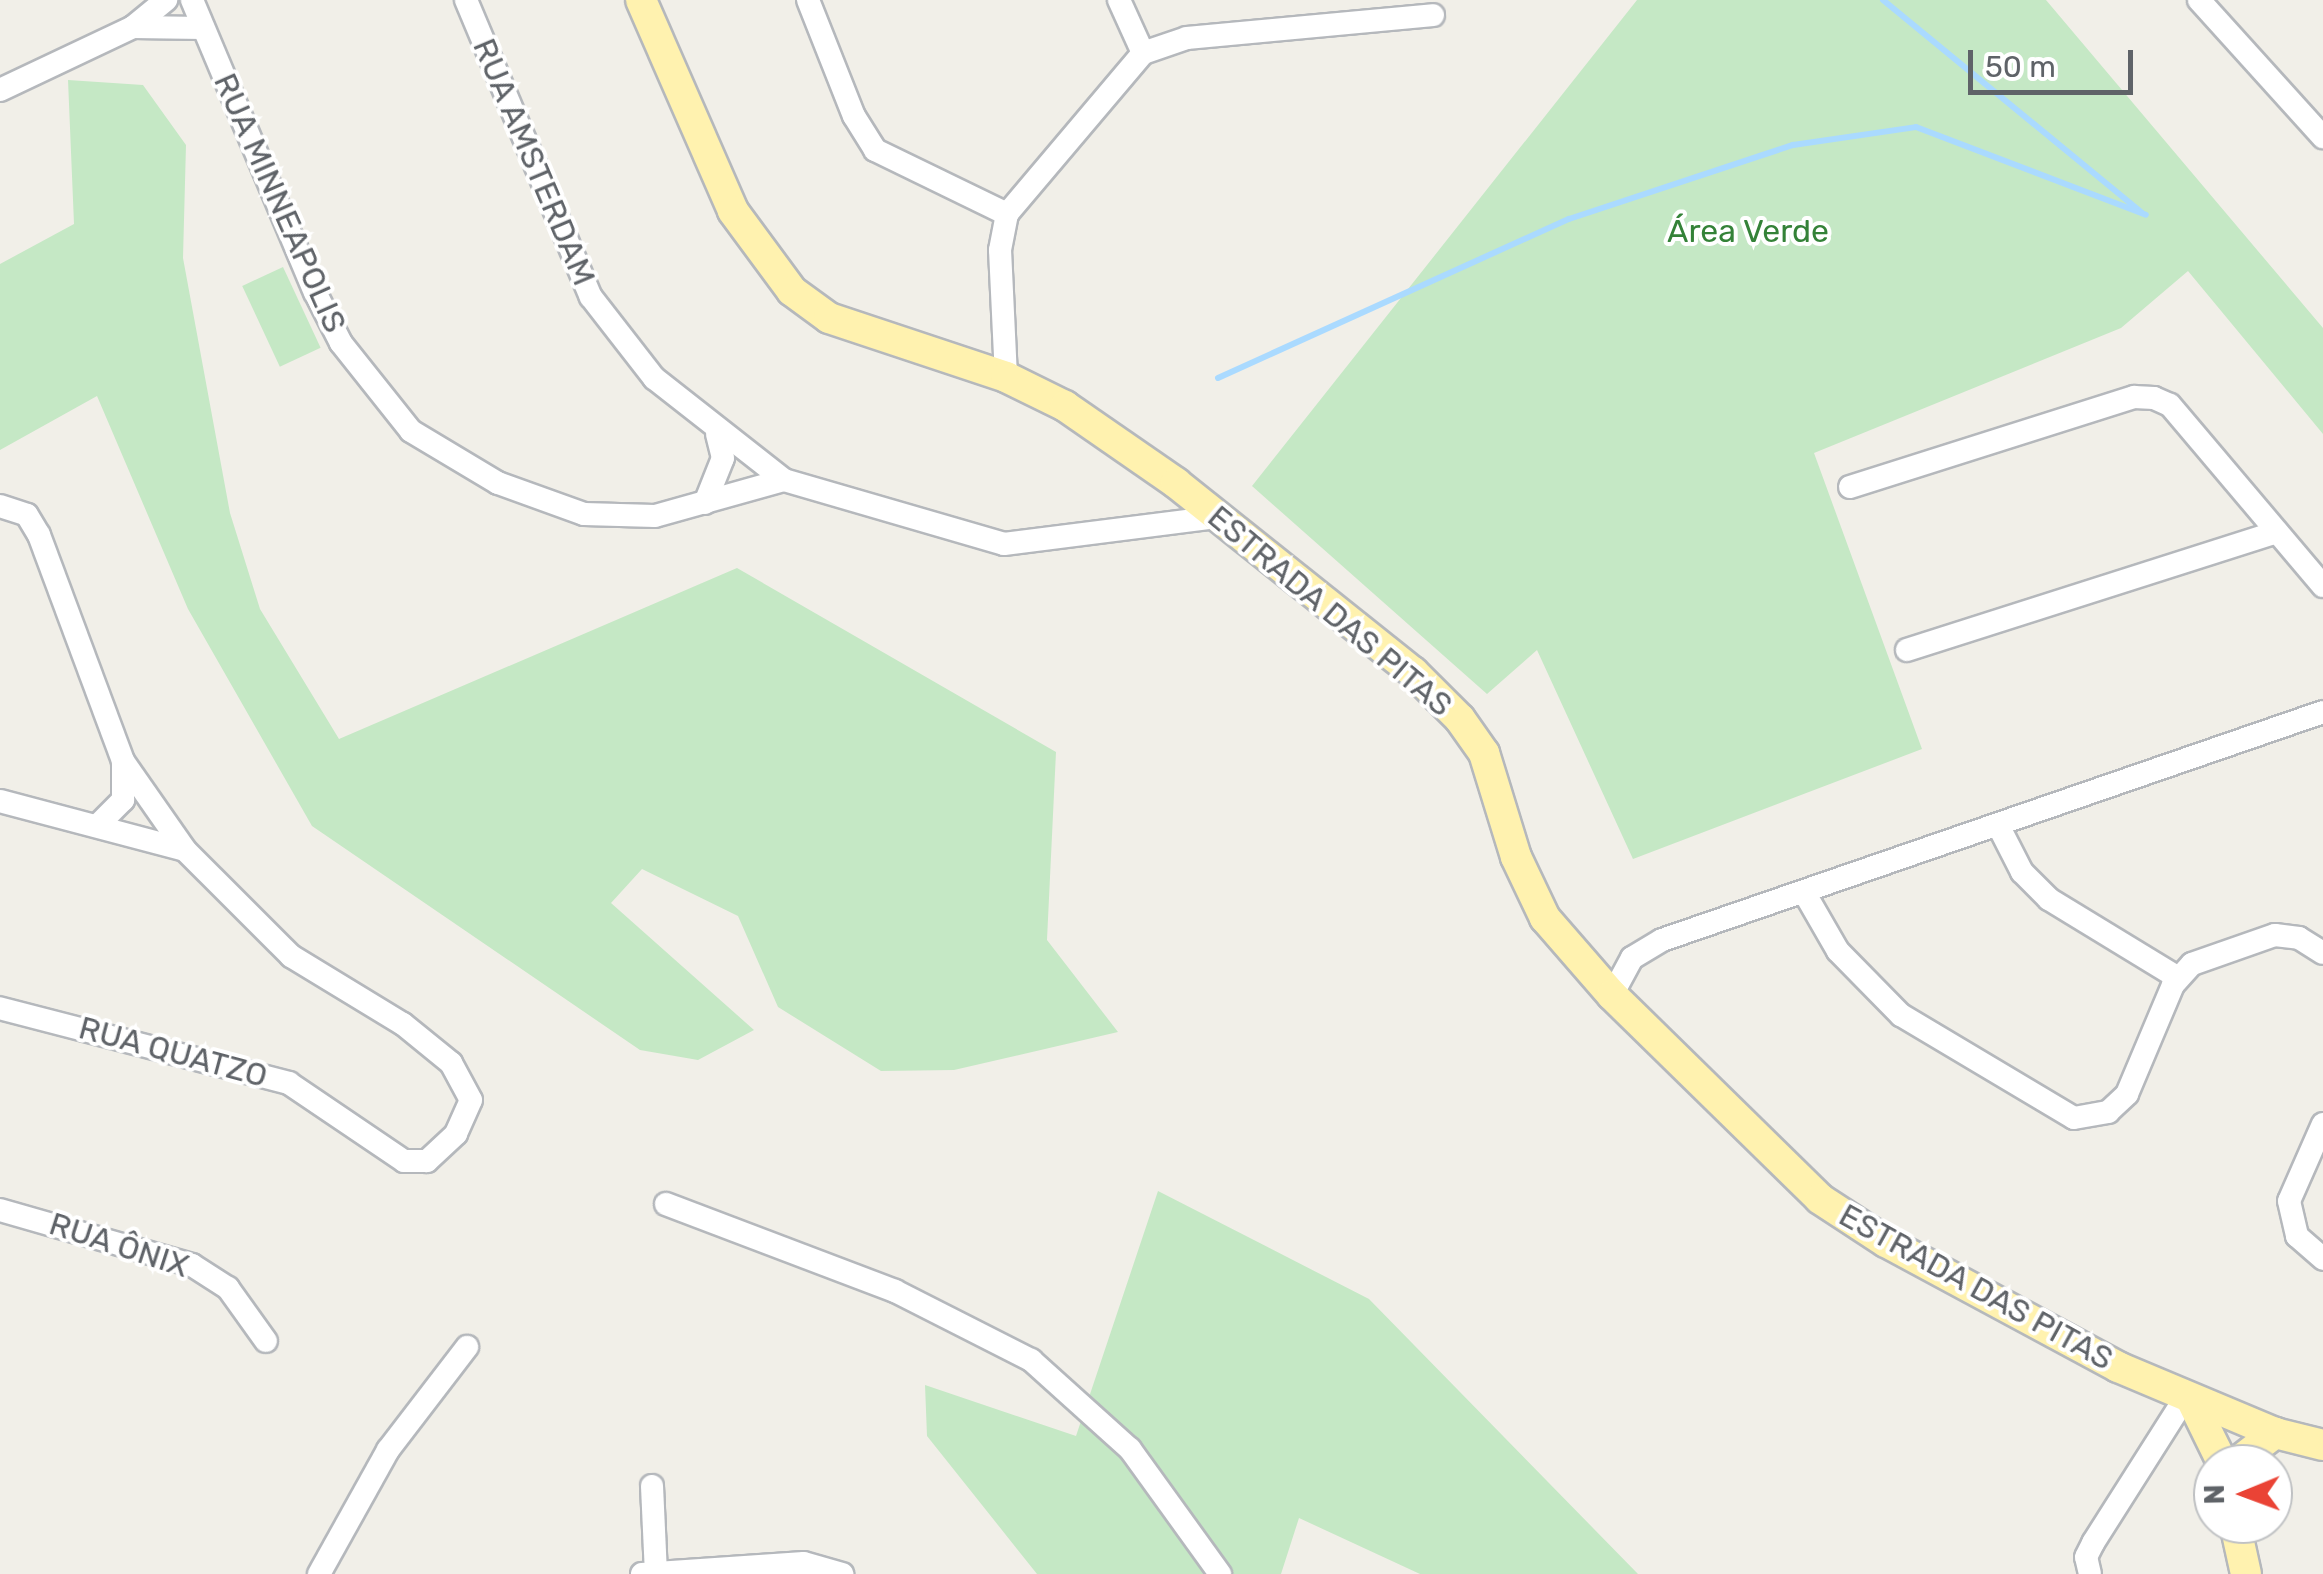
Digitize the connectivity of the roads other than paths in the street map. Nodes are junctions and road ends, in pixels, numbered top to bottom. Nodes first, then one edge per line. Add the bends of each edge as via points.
1 (166, 0) edge
2 (192, 0) edge
3 (466, 0) edge
4 (641, 0) edge
5 (808, 0) edge
6 (1119, 0) edge
7 (2199, 0) edge
8 (1433, 15) dead end
9 (133, 27) junction
10 (203, 28) junction
11 (1143, 53) junction
12 (0, 90) edge
13 (2321, 129) edge
14 (1007, 214) junction
15 (1006, 377) junction
16 (717, 434) junction
17 (784, 480) junction
18 (1850, 487) dead end
19 (705, 503) junction
20 (0, 506) edge
21 (1218, 517) junction
22 (2277, 532) junction
23 (2323, 586) edge
24 (1908, 650) dead end
25 (2323, 712) edge
26 (124, 761) junction
27 (0, 801) edge
28 (1998, 825) junction
29 (96, 826) junction
30 (185, 850) junction
31 (1804, 892) junction
32 (2323, 953) edge
33 (2177, 977) junction
34 (1612, 995) junction
35 (0, 1008) edge
36 (2323, 1124) edge
37 (666, 1204) dead end
38 (0, 1210) edge
39 (2323, 1259) edge
40 (266, 1342) dead end
41 (467, 1347) dead end
42 (2188, 1400) junction
43 (2275, 1433) junction
44 (2212, 1444) edge
45 (2261, 1444) edge
46 (2323, 1445) edge
47 (652, 1486) dead end
48 (2240, 1544) edge
49 (656, 1573) edge
50 (319, 1574) edge
51 (642, 1574) edge
52 (842, 1574) edge
53 (1220, 1574) edge
54 (2090, 1574) edge
55 (2246, 1574) edge

1 - 9 street
2 - 10 street, RUA MINNEAPOLIS
3 - 16 street, RUA AMSTERDAM via 591,298 654,378
4 - 15 main road, ESTRADA DAS PITAS via 734,212 792,290 829,318
5 - 14 street via 854,116 875,150
6 - 11 street
7 - 13 street
8 - 11 street via 1203,36
9 - 10 street
9 - 12 street
10 - 19 street, RUA MINNEAPOLIS via 341,343 411,431 498,483 584,514 655,516
11 - 14 street
14 - 15 street via 1000,250
15 - 21 main road, ESTRADA DAS PITAS via 1108,433
16 - 17 street, RUA AMSTERDAM
16 - 19 street via 723,458
17 - 19 street, RUA MINNEAPOLIS
17 - 21 street via 1004,544
18 - 22 street via 2144,396 2170,405
20 - 26 street via 27,515 39,535
21 - 34 main road, ESTRADA DAS PITAS via 1413,672 1460,719 1484,753 1527,886 1545,918
22 - 23 street
22 - 24 street
25 - 28 street
26 - 29 street via 123,800
26 - 30 street
27 - 29 street
28 - 31 street
28 - 33 street via 2022,872 2049,899
29 - 30 street
30 - 35 street, RUA QUATZO via 291,956 403,1024 464,1080 471,1100 456,1134 427,1160 385,1152 289,1083
31 - 33 street via 1838,951 1901,1015 2074,1118 2108,1112 2127,1094
31 - 34 street via 1651,944 1625,966
32 - 33 street via 2299,938 2276,936 2200,960
34 - 42 main road, ESTRADA DAS PITAS via 1820,1198 1886,1242
36 - 39 street via 2289,1202 2297,1236
37 - 53 street via 895,1290 1031,1360 1130,1450
38 - 40 street, RUA ÔNIX via 192,1264 228,1288
41 - 50 street via 388,1450
42 - 43 main road, ESTRADA DAS PITAS
42 - 44 main road
42 - 54 street via 2093,1542 2086,1557
43 - 45 main road
43 - 46 main road, ESTRADA DAS PITAS
47 - 49 street
48 - 55 main road
49 - 51 street
49 - 52 street via 804,1563

